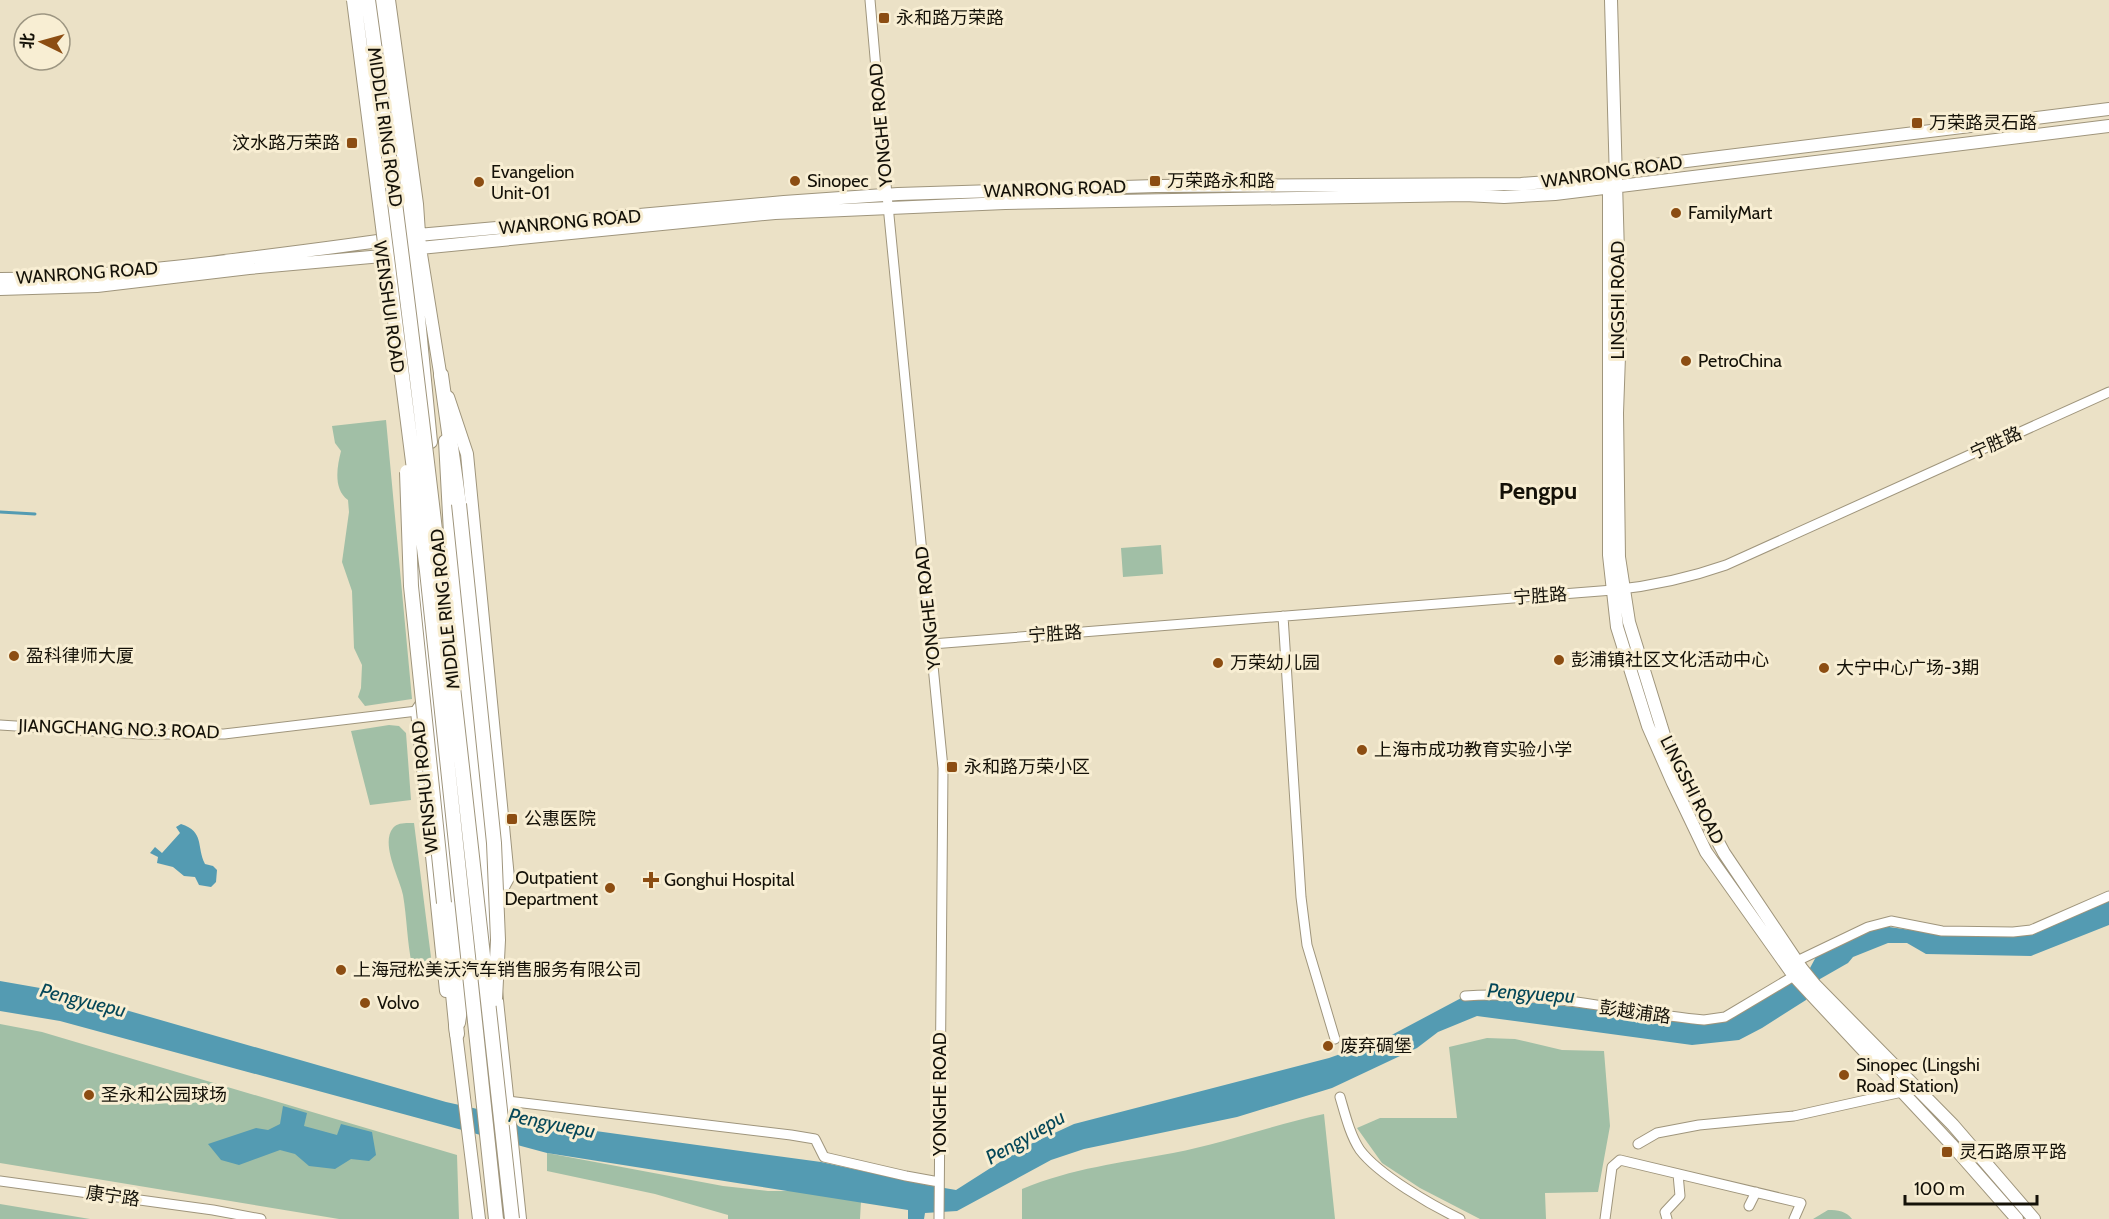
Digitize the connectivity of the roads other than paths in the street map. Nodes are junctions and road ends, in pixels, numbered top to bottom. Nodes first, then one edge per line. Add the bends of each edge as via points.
1 (347, 0) edge
2 (357, 0) edge
3 (368, 0) edge
4 (378, 0) edge
5 (389, 0) edge
6 (870, 0) edge
7 (1605, 0) edge
8 (1611, 0) edge
9 (2109, 109) edge
10 (2109, 126) edge
11 (1612, 174) junction
12 (1613, 188) junction
13 (887, 201) junction
14 (416, 242) junction
15 (388, 245) junction
16 (381, 256) junction
17 (413, 271) junction
18 (0, 279) edge
19 (0, 289) edge
20 (429, 296) junction
21 (436, 352) junction
22 (406, 358) junction
23 (441, 375) junction
24 (399, 381) junction
25 (2109, 392) edge
26 (427, 398) junction
27 (407, 410) junction
28 (475, 542) junction
29 (454, 575) junction
30 (1618, 590) junction
31 (1282, 616) junction
32 (932, 644) junction
33 (429, 693) junction
34 (417, 711) junction
35 (0, 724) edge
36 (2109, 896) edge
37 (448, 900) junction
38 (488, 914) junction
39 (470, 928) junction
40 (1796, 970) junction
41 (1465, 996) dead end
42 (1820, 997) junction
43 (485, 1007) junction
44 (500, 1029) junction
45 (457, 1034) junction
46 (1335, 1039) dead end
47 (493, 1043) junction
48 (1902, 1092) junction
49 (491, 1096) junction
50 (1340, 1097) dead end
51 (508, 1106) junction
52 (1638, 1144) dead end
53 (503, 1162) junction
54 (1678, 1174) junction
55 (0, 1181) edge
56 (939, 1182) junction
57 (1756, 1192) junction
58 (1749, 1206) dead end
59 (261, 1219) edge
60 (479, 1219) edge
61 (496, 1219) edge
62 (501, 1219) edge
63 (510, 1219) edge
64 (520, 1219) edge
65 (939, 1219) edge
66 (1460, 1219) edge
67 (1605, 1219) edge
68 (1667, 1219) edge
69 (1794, 1219) edge
70 (2017, 1219) edge
71 (2034, 1219) edge

1 - 15 main road, WENSHUI ROAD
2 - 15 main road
2 - 27 highway, MIDDLE RING ROAD, bridge
3 - 47 highway, MIDDLE RING ROAD, bridge via 423,423
4 - 14 main road
5 - 14 main road via 417,204
6 - 13 street, YONGHE ROAD
7 - 11 main road, LINGSHI ROAD
8 - 11 main road, LINGSHI ROAD
9 - 11 main road, WANRONG ROAD via 1646,166
10 - 12 main road, WANRONG ROAD
11 - 12 main road, LINGSHI ROAD
11 - 13 main road, WANRONG ROAD via 1521,184 1156,186
12 - 13 main road, WANRONG ROAD via 1504,197
12 - 30 main road, LINGSHI ROAD via 1609,555
13 - 14 main road, WANRONG ROAD
13 - 32 street, YONGHE ROAD
14 - 15 main road, WANRONG ROAD
14 - 17 main road
14 - 20 main road
15 - 16 main road, WENSHUI ROAD
15 - 18 main road, WANRONG ROAD via 126,272
15 - 22 main road
16 - 19 main road, WANRONG ROAD via 97,286
16 - 24 main road, WENSHUI ROAD
17 - 20 main road
17 - 26 main road
20 - 21 main road
21 - 23 main road
21 - 26 main road
22 - 24 main road
22 - 39 main road
23 - 28 main road via 467,454
23 - 29 main road
23 - 47 highway, bridge via 459,504 494,843 498,940
24 - 33 main road, WENSHUI ROAD
25 - 30 street, 宁胜路 via 1726,565 1690,577
26 - 43 main road
27 - 37 highway, bridge via 411,586
27 - 61 highway, MIDDLE RING ROAD, bridge
28 - 29 main road
28 - 38 main road via 508,878
29 - 38 main road
30 - 31 street, 宁胜路
30 - 40 main road, LINGSHI ROAD via 1668,748 1724,853
31 - 32 street, 宁胜路
31 - 46 street via 1300,897 1307,945
32 - 56 street, YONGHE ROAD via 943,768
33 - 34 main road, WENSHUI ROAD
33 - 37 main road
34 - 35 street, JIANGCHANG NO.3 ROAD via 224,734 140,734
34 - 45 main road, WENSHUI ROAD via 446,994
36 - 40 street, 彭越浦路 via 2031,930 1942,931 1891,921 1868,927
37 - 39 main road
37 - 45 highway
38 - 44 main road
39 - 49 main road
40 - 41 street, 彭越浦路 via 1725,1017 1704,1020 1529,998
40 - 42 main road, LINGSHI ROAD
42 - 48 main road, LINGSHI ROAD
42 - 71 main road, LINGSHI ROAD via 1953,1125
43 - 44 main road
43 - 49 main road
44 - 51 main road
45 - 60 main road, WENSHUI ROAD
47 - 63 highway, MIDDLE RING ROAD, bridge
48 - 52 street via 1794,1116 1657,1133
48 - 70 main road, LINGSHI ROAD
49 - 53 main road, bridge
50 - 66 street via 1360,1149 1381,1170
51 - 53 main road
51 - 56 street via 814,1139 824,1157
53 - 62 main road
53 - 63 main road
53 - 64 main road
54 - 57 street
54 - 67 street via 1620,1160 1612,1167
54 - 68 street via 1680,1196 1665,1212
55 - 59 street, 康宁路
56 - 65 street, YONGHE ROAD
57 - 58 street
57 - 69 street via 1801,1203

